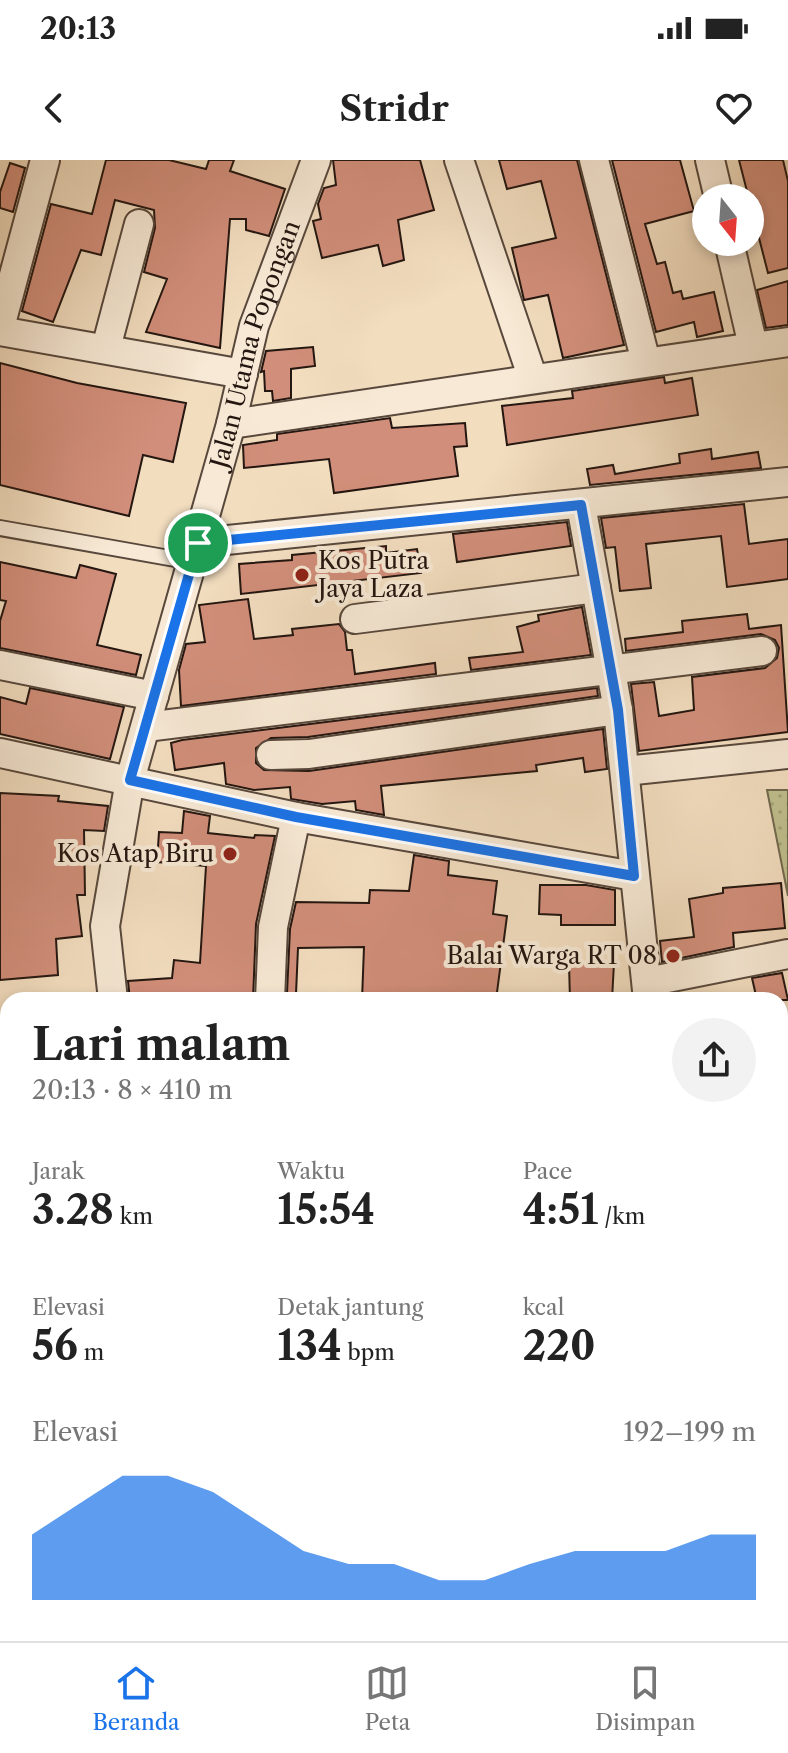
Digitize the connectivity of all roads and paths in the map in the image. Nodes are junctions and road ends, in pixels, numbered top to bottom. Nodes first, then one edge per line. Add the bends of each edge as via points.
1 (45, 160) edge
2 (316, 160) edge
3 (459, 160) edge
4 (594, 160) edge
5 (710, 160) edge
6 (716, 184) edge
7 (139, 224) dead end
8 (732, 256) edge
9 (0, 329) edge
10 (788, 342) edge
11 (753, 346) junction
12 (106, 348) junction
13 (646, 362) junction
14 (243, 374) junction
15 (533, 379) junction
16 (231, 424) junction
17 (788, 482) edge
18 (581, 505) junction
19 (0, 528) edge
20 (195, 552) junction
21 (596, 588) junction
22 (355, 619) dead end
23 (762, 651) dead end
24 (0, 665) edge
25 (611, 672) junction
26 (154, 696) junction
27 (618, 710) junction
28 (146, 727) junction
29 (0, 753) edge
30 (788, 754) edge
31 (271, 755) dead end
32 (625, 771) junction
33 (130, 780) junction
34 (296, 817) junction
35 (634, 876) junction
36 (788, 954) edge
37 (648, 991) edge
38 (112, 992) edge
39 (270, 992) edge

1 - 9 street
2 - 14 street, Jalan Utama Popongan via 254,326
3 - 15 street
4 - 13 street
5 - 6 street
7 - 12 street
8 - 11 street
9 - 12 street
10 - 11 street
11 - 13 street
12 - 14 street
13 - 15 street
14 - 16 street, Jalan Utama Popongan
15 - 16 street
16 - 20 street, Jalan Utama Popongan
17 - 18 street
18 - 20 street
18 - 21 street
19 - 20 lane
20 - 26 street, Jalan Utama Popongan
21 - 22 street
21 - 25 street
23 - 25 street
24 - 26 street
25 - 27 street
25 - 28 street
26 - 28 street, Jalan Utama Popongan
27 - 31 street
27 - 32 street
28 - 33 street, Jalan Utama Popongan
29 - 33 street
30 - 32 street
32 - 35 street
33 - 34 street
33 - 38 street, Jalan Utama Popongan via 105,926
34 - 35 street
34 - 39 street via 273,927
35 - 37 street
36 - 37 street

